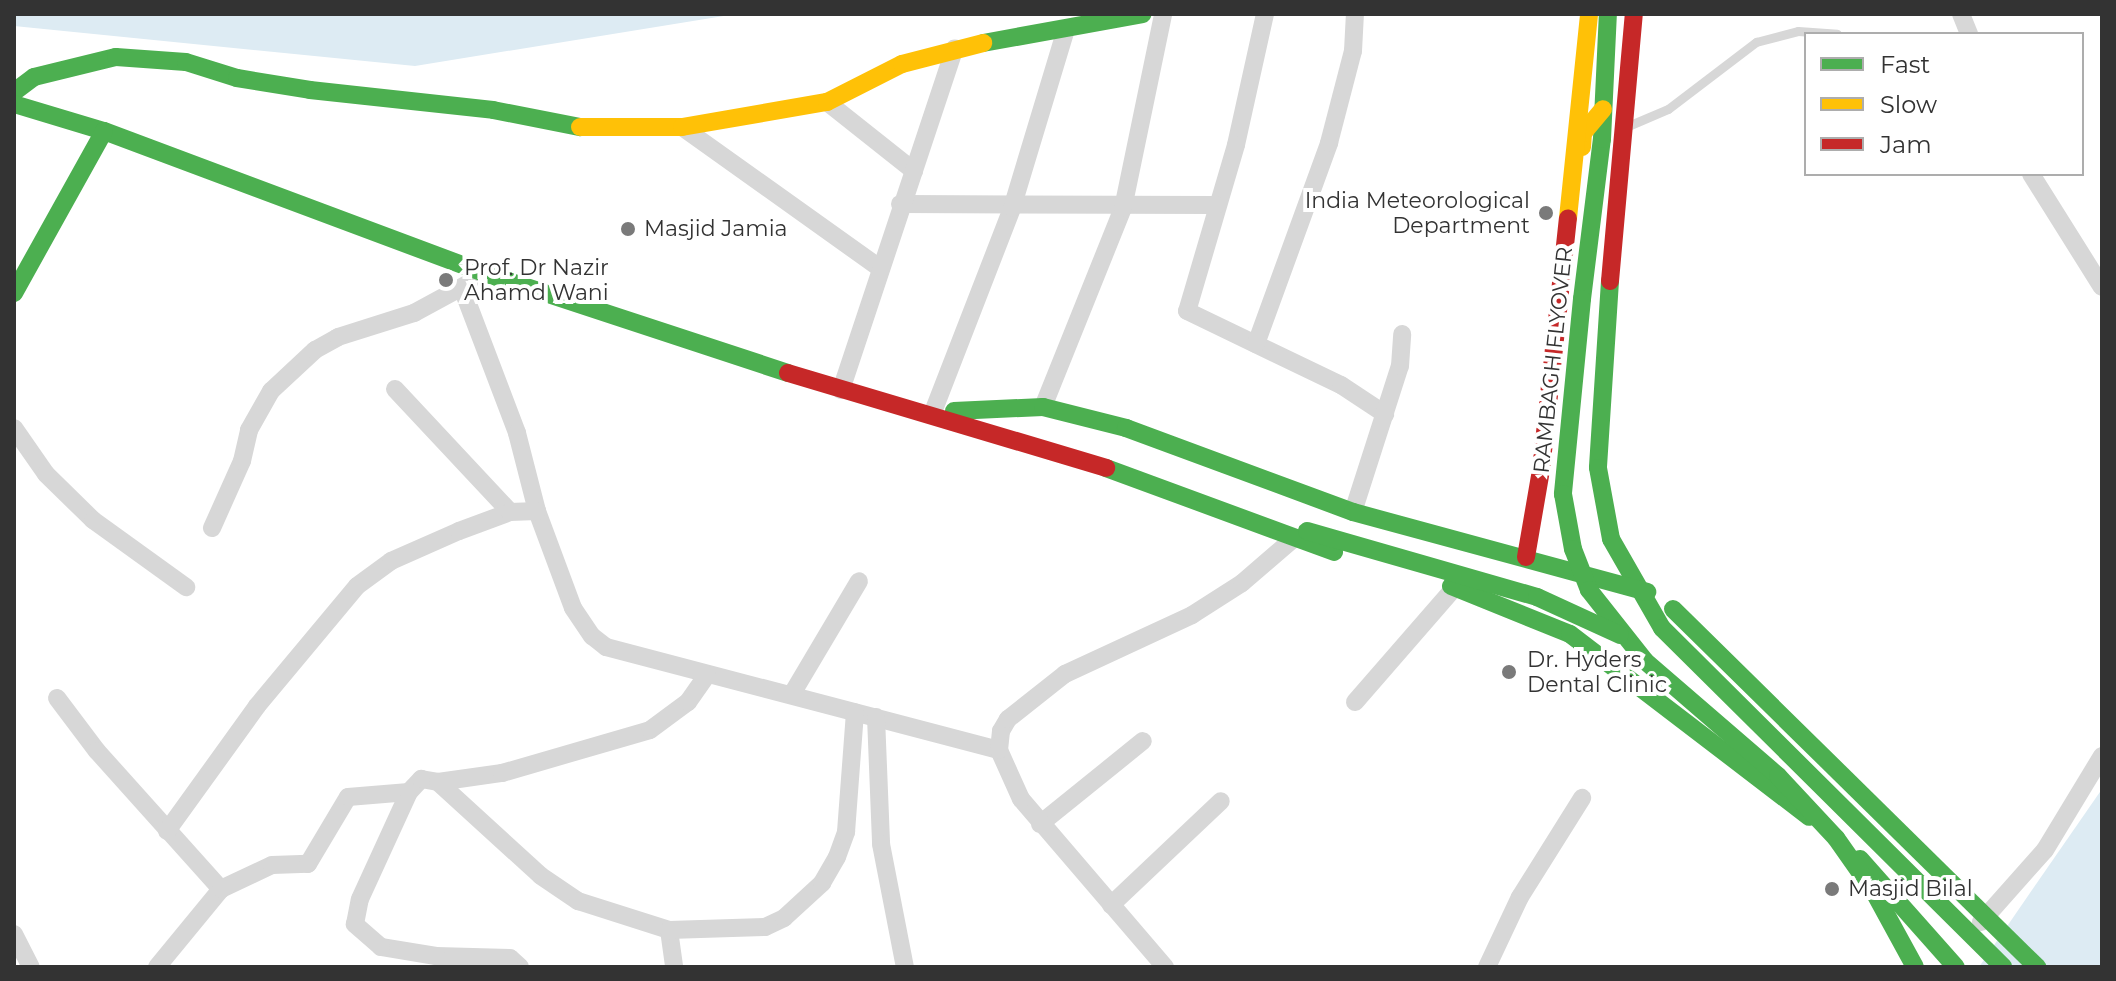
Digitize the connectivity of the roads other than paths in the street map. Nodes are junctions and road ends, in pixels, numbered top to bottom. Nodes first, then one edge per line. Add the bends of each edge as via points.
1 (1142, 14) edge
2 (1163, 14) edge
3 (1265, 14) edge
4 (1355, 14) edge
5 (1589, 14) edge
6 (1608, 14) edge
7 (1634, 14) edge
8 (1065, 32) junction
9 (1811, 32) edge
10 (955, 48) junction
11 (14, 92) edge
12 (827, 102) junction
13 (14, 104) edge
14 (1603, 109) junction
15 (682, 127) junction
16 (1625, 128) junction
17 (104, 131) junction
18 (914, 171) junction
19 (2032, 176) edge
20 (900, 204) junction
21 (1216, 205) junction
22 (1012, 208) junction
23 (1123, 208) junction
24 (881, 269) junction
25 (484, 273) junction
26 (2102, 287) edge
27 (462, 288) junction
28 (15, 291) edge
29 (1402, 334) dead end
30 (1256, 344) junction
31 (395, 389) dead end
32 (841, 390) junction
33 (1043, 407) junction
34 (933, 412) junction
35 (1385, 414) junction
36 (14, 428) edge
37 (537, 511) junction
38 (510, 512) junction
39 (1353, 512) junction
40 (212, 528) dead end
41 (1431, 532) junction
42 (1299, 535) junction
43 (1531, 559) junction
44 (1422, 578) junction
45 (859, 581) dead end
46 (186, 587) dead end
47 (1455, 587) junction
48 (1635, 588) junction
49 (1621, 636) junction
50 (707, 675) junction
51 (792, 694) junction
52 (57, 698) dead end
53 (1355, 702) dead end
54 (855, 712) junction
55 (876, 717) junction
56 (1143, 741) dead end
57 (999, 750) junction
58 (2102, 756) edge
59 (438, 782) junction
60 (409, 792) junction
61 (1582, 798) dead end
62 (1221, 801) dead end
63 (1040, 824) junction
64 (167, 831) junction
65 (221, 889) junction
66 (1111, 905) junction
67 (669, 930) junction
68 (1967, 936) junction
69 (17, 942) edge
70 (1949, 965) edge
71 (31, 967) edge
72 (157, 967) edge
73 (520, 967) edge
74 (674, 967) edge
75 (905, 967) edge
76 (1165, 967) edge
77 (1487, 967) edge
78 (1915, 967) edge
79 (2003, 967) edge
80 (2037, 967) edge

1 - 8 main road
2 - 23 street
3 - 21 street via 1236,145
4 - 30 street via 1353,51 1329,143
5 - 43 main road
6 - 14 main road, RAMBAGH FLYOVER
7 - 16 main road
8 - 10 main road
8 - 22 street
9 - 16 lane via 1756,42 1668,109
10 - 12 main road via 902,64
10 - 18 street
11 - 15 main road via 34,77 116,57 186,62 237,78 493,110 597,130
12 - 15 main road
12 - 18 street
13 - 17 main road
14 - 43 main road via 1583,133 1545,527
14 - 49 main road, RAMBAGH FLYOVER, bridge via 1563,494 1580,571
15 - 24 street
16 - 48 main road via 1599,403 1598,468 1611,539
17 - 25 main road
17 - 28 main road
18 - 20 street
19 - 26 street
20 - 22 street
20 - 24 street
21 - 23 street
21 - 30 street via 1187,311
22 - 23 street
22 - 34 street
23 - 33 street
24 - 32 street
25 - 27 street
25 - 32 main road
27 - 37 street via 517,433
27 - 40 street via 414,313 338,337 278,384 249,430 242,461
29 - 35 street via 1400,366
30 - 35 street via 1341,385
31 - 38 street
32 - 34 main road
33 - 34 main road
33 - 39 main road via 1126,428
34 - 42 main road via 1065,453 1101,453
35 - 39 street
36 - 46 street via 46,474 93,520
37 - 38 street
37 - 50 street via 573,608 592,636 606,647
38 - 64 street via 391,561 357,586 257,706
39 - 41 main road
41 - 43 main road
41 - 44 main road
42 - 44 main road
42 - 49 main road, bridge via 1537,597
42 - 57 street via 1242,583 1192,615 1065,674 1008,719
43 - 48 main road
44 - 47 main road
45 - 51 street
47 - 53 street
47 - 70 main road via 1570,634 1621,668 1864,862
48 - 68 main road via 1662,628 1919,879
48 - 80 main road, bridge via 1660,597 1673,609
49 - 78 main road, RAMBAGH FLYOVER, bridge via 1778,776 1826,827 1874,892
50 - 51 street
50 - 59 street via 688,702 650,730 502,773
51 - 54 street
52 - 64 street
54 - 55 street
54 - 67 street via 846,832 822,883 784,918 765,927
55 - 57 street
55 - 75 street via 881,844
56 - 63 street
57 - 63 street via 1010,782
58 - 68 street via 2036,863
59 - 60 street via 421,779
59 - 67 street via 558,890
60 - 65 street via 350,796 306,865 272,865
60 - 73 street via 360,899 355,924 361,934 381,947 436,956 510,958
61 - 77 street via 1520,897
62 - 66 street
63 - 66 street
64 - 65 street
65 - 72 street
66 - 76 street
67 - 74 street
68 - 79 main road
69 - 71 street

